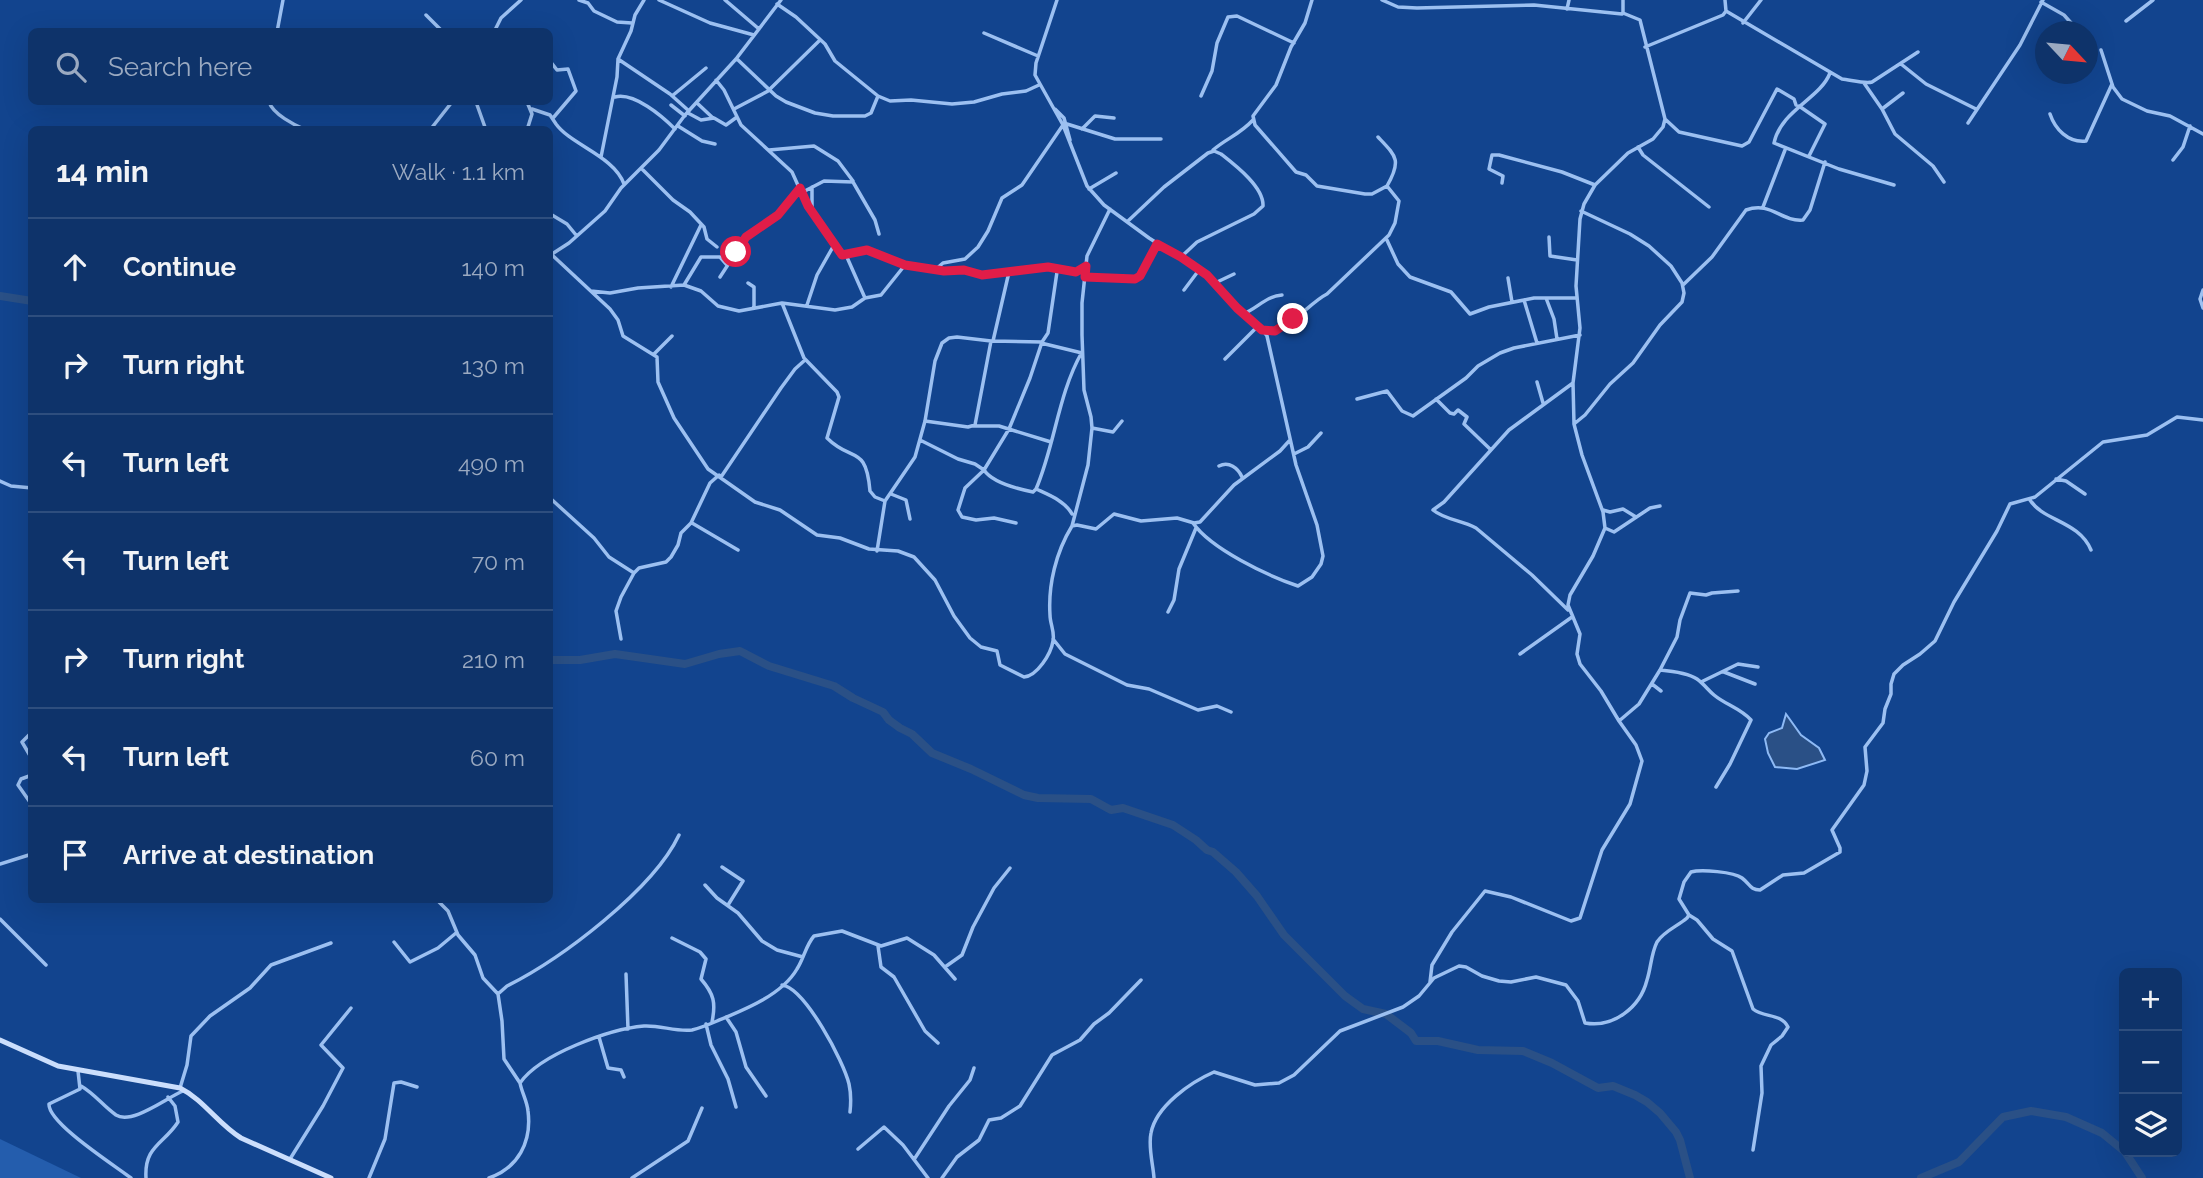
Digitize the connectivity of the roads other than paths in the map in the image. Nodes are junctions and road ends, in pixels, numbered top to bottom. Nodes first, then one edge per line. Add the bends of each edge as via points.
1 (283, 0) edge
2 (521, 0) edge
3 (579, 0) edge
4 (644, 0) edge
5 (659, 0) edge
6 (725, 0) edge
7 (1057, 0) edge
8 (1312, 0) edge
9 (1382, 0) edge
10 (1518, 0) edge
11 (1569, 0) edge
12 (1623, 0) edge
13 (1725, 0) edge
14 (1761, 0) edge
15 (2153, 0) edge
16 (2042, 1) edge
17 (779, 2) edge
18 (1517, 6) junction
19 (1567, 9) junction
20 (1726, 11) junction
21 (426, 15) dead end
22 (1624, 15) junction
23 (2069, 21) edge
24 (2126, 21) dead end
25 (632, 23) junction
26 (1743, 23) junction
27 (278, 28) edge
28 (439, 28) edge
29 (496, 28) edge
30 (759, 29) junction
31 (984, 33) dead end
32 (754, 35) junction
33 (820, 40) junction
34 (1293, 43) junction
35 (1645, 47) junction
36 (2101, 50) dead end
37 (1919, 52) dead end
38 (1038, 57) junction
39 (618, 59) junction
40 (736, 59) junction
41 (1900, 64) junction
42 (553, 65) edge
43 (706, 68) dead end
44 (1830, 73) junction
45 (716, 80) junction
46 (1864, 83) junction
47 (2112, 84) junction
48 (1039, 85) junction
49 (770, 89) junction
50 (1903, 93) dead end
51 (672, 96) junction
52 (878, 96) junction
53 (1201, 96) dead end
54 (614, 98) junction
55 (697, 103) junction
56 (270, 105) edge
57 (450, 105) edge
58 (477, 105) edge
59 (529, 105) edge
60 (671, 105) dead end
61 (1798, 106) junction
62 (531, 109) junction
63 (734, 109) junction
64 (1882, 109) junction
65 (1976, 109) junction
66 (687, 113) junction
67 (2050, 114) dead end
68 (737, 117) junction
69 (553, 118) junction
70 (714, 118) junction
71 (1114, 118) dead end
72 (1665, 119) junction
73 (1253, 120) junction
74 (1968, 123) dead end
75 (1065, 124) junction
76 (298, 126) edge
77 (433, 126) edge
78 (485, 126) edge
79 (528, 126) edge
80 (2190, 126) junction
81 (677, 127) junction
82 (1082, 129) junction
83 (2203, 134) edge
84 (1378, 137) dead end
85 (1161, 139) dead end
86 (715, 144) dead end
87 (1638, 147) junction
88 (1785, 149) junction
89 (769, 150) junction
90 (1213, 151) junction
91 (1809, 156) junction
92 (601, 157) junction
93 (2173, 160) dead end
94 (1825, 163) junction
95 (641, 168) junction
96 (1116, 173) dead end
97 (853, 182) junction
98 (1944, 182) dead end
99 (1502, 183) dead end
100 (624, 184) junction
101 (1595, 185) junction
102 (1387, 186) junction
103 (1894, 186) dead end
104 (812, 187) junction
105 (1089, 189) junction
106 (800, 191) junction
107 (1709, 207) dead end
108 (1763, 207) junction
109 (1111, 209) junction
110 (1581, 211) junction
111 (812, 212) junction
112 (553, 216) edge
113 (1128, 221) junction
114 (701, 225) junction
115 (879, 234) dead end
116 (576, 235) junction
117 (1549, 237) dead end
118 (1386, 238) junction
119 (1157, 244) junction
120 (834, 245) junction
121 (717, 247) dead end
122 (553, 253) edge
123 (839, 254) junction
124 (831, 255) junction
125 (846, 255) junction
126 (1181, 257) junction
127 (553, 258) edge
128 (1578, 260) junction
129 (905, 265) junction
130 (727, 266) junction
131 (1086, 266) junction
132 (1061, 269) junction
133 (935, 270) junction
134 (1199, 270) junction
135 (1009, 272) junction
136 (1234, 274) dead end
137 (720, 277) dead end
138 (1085, 277) junction
139 (1508, 278) dead end
140 (748, 283) dead end
141 (1215, 283) junction
142 (684, 285) junction
143 (1683, 285) junction
144 (671, 287) junction
145 (589, 290) junction
146 (1184, 290) dead end
147 (2203, 290) edge
148 (1282, 295) dead end
149 (865, 298) junction
150 (1546, 298) junction
151 (1576, 298) junction
152 (1524, 300) junction
153 (1512, 302) junction
154 (782, 303) junction
155 (807, 306) junction
156 (754, 308) junction
157 (2203, 308) edge
158 (1243, 314) junction
159 (1259, 325) junction
160 (1262, 330) junction
161 (1580, 335) junction
162 (672, 336) dead end
163 (1557, 339) junction
164 (992, 341) junction
165 (1042, 342) junction
166 (1536, 343) junction
167 (1083, 351) junction
168 (654, 354) junction
169 (1225, 359) dead end
170 (805, 360) junction
171 (1536, 382) dead end
172 (1573, 383) junction
173 (1436, 398) junction
174 (1357, 399) dead end
175 (1543, 403) junction
176 (2203, 420) edge
177 (925, 421) junction
178 (1122, 421) dead end
179 (1574, 424) junction
180 (973, 426) junction
181 (1092, 428) junction
182 (1009, 429) junction
183 (1321, 433) dead end
184 (920, 440) junction
185 (1290, 440) junction
186 (1051, 442) junction
187 (1490, 449) junction
188 (1294, 454) junction
189 (1219, 466) dead end
190 (984, 470) junction
191 (720, 476) junction
192 (1242, 478) junction
193 (2056, 479) junction
194 (0, 481) edge
195 (28, 488) edge
196 (1036, 489) junction
197 (891, 494) junction
198 (2085, 494) dead end
199 (2030, 500) junction
200 (553, 501) edge
201 (885, 501) junction
202 (1660, 506) dead end
203 (1603, 510) junction
204 (1073, 516) junction
205 (1636, 517) junction
206 (910, 519) dead end
207 (1192, 522) junction
208 (691, 523) junction
209 (1016, 523) dead end
210 (1072, 526) junction
211 (1196, 528) junction
212 (1605, 528) junction
213 (738, 550) dead end
214 (2091, 550) dead end
215 (877, 551) junction
216 (634, 573) junction
217 (1738, 591) dead end
218 (1568, 610) junction
219 (1168, 612) dead end
220 (1572, 617) junction
221 (621, 639) dead end
222 (1054, 639) junction
223 (1520, 654) dead end
224 (1758, 667) dead end
225 (1660, 670) junction
226 (1723, 671) junction
227 (1701, 682) junction
228 (1651, 684) junction
229 (1755, 684) dead end
230 (1661, 691) dead end
231 (1231, 712) dead end
232 (1619, 721) junction
233 (28, 736) edge
234 (28, 752) edge
235 (28, 777) edge
236 (1716, 787) dead end
237 (28, 799) edge
238 (679, 835) dead end
239 (28, 855) edge
240 (0, 864) edge
241 (722, 867) dead end
242 (1010, 868) dead end
243 (705, 884) dead end
244 (440, 903) edge
245 (728, 905) junction
246 (1689, 915) junction
247 (0, 919) edge
248 (457, 933) junction
249 (672, 938) dead end
250 (394, 942) dead end
251 (331, 943) dead end
252 (878, 946) junction
253 (803, 957) junction
254 (46, 965) dead end
255 (945, 967) junction
256 (626, 974) dead end
257 (956, 979) dead end
258 (1141, 979) dead end
259 (1430, 982) junction
260 (782, 985) junction
261 (498, 995) junction
262 (351, 1008) dead end
263 (726, 1017) junction
264 (712, 1023) junction
265 (706, 1024) junction
266 (628, 1029) junction
267 (599, 1037) junction
268 (0, 1040) edge
269 (938, 1043) dead end
270 (974, 1068) dead end
271 (78, 1069) junction
272 (624, 1077) dead end
273 (520, 1083) junction
274 (81, 1086) junction
275 (417, 1087) dead end
276 (182, 1089) junction
277 (766, 1096) dead end
278 (168, 1097) junction
279 (736, 1107) dead end
280 (702, 1108) dead end
281 (850, 1112) dead end
282 (858, 1149) dead end
283 (1753, 1150) dead end
284 (915, 1158) junction
285 (290, 1160) junction
286 (131, 1178) edge
287 (146, 1178) edge
288 (331, 1178) edge
289 (369, 1178) edge
290 (489, 1178) edge
291 (632, 1178) edge
292 (929, 1178) edge
293 (942, 1178) edge
294 (1154, 1178) edge

1 - 27 street
2 - 29 street
3 - 25 street via 617,22
4 - 25 street
5 - 32 street via 710,23
6 - 30 street
7 - 38 street
8 - 34 street
9 - 18 street via 1432,9
10 - 18 street
11 - 19 street
12 - 22 street
13 - 20 street
14 - 26 street
15 - 24 street
16 - 23 street
16 - 65 street via 2020,45
17 - 30 street
17 - 33 street
18 - 19 street
19 - 22 street
20 - 26 street
20 - 35 street
21 - 28 street
22 - 35 street via 1641,21
25 - 39 street
26 - 44 street
30 - 32 street
31 - 38 street
32 - 40 street
33 - 49 street
33 - 52 street via 836,62
34 - 53 street via 1237,16 1228,17
34 - 73 street via 1276,85
35 - 72 street
36 - 47 street
37 - 41 street
38 - 48 street via 1035,75
39 - 51 street
39 - 54 street
40 - 45 street
40 - 49 street
41 - 46 street
41 - 65 street via 1926,84
42 - 69 street via 570,71 576,91
43 - 51 street
44 - 46 street
44 - 61 street
45 - 55 street
45 - 63 street
46 - 64 street
47 - 67 street via 2086,141 2081,143 2059,131
47 - 80 street via 2129,103
48 - 52 street via 952,104
48 - 75 street
49 - 52 street via 786,102 833,116 869,114
49 - 63 street
50 - 64 street
51 - 66 street
54 - 81 street via 629,97
54 - 92 street
55 - 66 street
55 - 70 street
56 - 76 street
57 - 77 street
58 - 78 street
59 - 62 street
60 - 66 street
61 - 72 street via 1777,89 1749,142 1742,146 1679,132
61 - 88 street via 1774,139
61 - 91 street via 1825,124
62 - 69 street
62 - 79 street
63 - 68 street
64 - 98 street via 1895,134 1933,166
65 - 74 street
66 - 70 street via 702,121
66 - 81 street
68 - 70 street via 726,125
68 - 89 street
69 - 92 street via 557,126
71 - 82 street via 1094,116
72 - 87 street via 1653,139
73 - 90 street
73 - 102 street via 1296,172 1306,174 1317,186 1365,194
75 - 82 street
75 - 105 street
75 - 133 street via 1022,186 1002,198 978,247 965,259 943,263
80 - 83 street
80 - 93 street via 2183,148
81 - 86 street
81 - 95 street
82 - 85 street via 1115,139
84 - 102 street via 1396,160
87 - 101 street
87 - 107 street
88 - 91 street
88 - 108 street
89 - 97 street via 814,146 838,161
89 - 106 street via 792,172
90 - 113 street
90 - 126 street via 1249,180 1263,206 1197,242
91 - 94 street
92 - 100 street
94 - 103 street
94 - 108 street via 1803,220
95 - 100 street
95 - 114 street
96 - 105 street
97 - 104 street via 824,181
97 - 115 street
99 - 101 street via 1503,176 1489,169 1492,155 1555,169
100 - 116 street via 605,211
101 - 110 street
102 - 118 street via 1399,204
104 - 106 street
104 - 111 street
105 - 109 street
106 - 111 street
106 - 130 street via 778,215 746,237
108 - 143 street via 1745,210 1712,257
109 - 113 street
109 - 131 street via 1092,243
110 - 128 street
110 - 143 street via 1650,246
111 - 120 street
112 - 116 street
113 - 119 street
114 - 121 street
114 - 144 street
116 - 122 street
117 - 128 street via 1549,256
118 - 153 street via 1410,277 1451,292 1471,314
118 - 160 street via 1293,319 1275,331
119 - 126 street
119 - 138 street via 1139,278
120 - 123 street
120 - 124 street
123 - 124 street
123 - 125 street
124 - 155 street via 817,275
125 - 129 street via 867,250
125 - 149 street
126 - 134 street
127 - 145 street
128 - 151 street
129 - 133 street
129 - 149 street via 881,295
130 - 137 street
130 - 142 street via 720,257 701,257
131 - 132 street via 1076,272
131 - 138 street
132 - 135 street
132 - 165 street via 1056,275 1048,333
133 - 135 street via 986,275
134 - 141 street
134 - 146 street
135 - 164 street
136 - 141 street
138 - 167 street
139 - 153 street
140 - 156 street via 754,287
141 - 158 street
142 - 144 street
142 - 156 street via 724,308
143 - 179 street via 1682,302 1633,363
144 - 145 street via 610,293
145 - 168 street via 615,315 622,336
147 - 157 street
148 - 158 street via 1269,297
149 - 155 street via 852,307 835,310
150 - 151 street
150 - 152 street
150 - 163 street
151 - 161 street
152 - 153 street
152 - 166 street
154 - 155 street
154 - 156 street
154 - 170 street
158 - 159 street
159 - 160 street
159 - 169 street
160 - 185 street via 1269,342
161 - 163 street
161 - 172 street
162 - 168 street
163 - 166 street
164 - 165 street
164 - 177 street via 957,337 942,344
164 - 180 street
165 - 167 street
165 - 182 street
166 - 173 street via 1488,360
167 - 181 street via 1084,390
167 - 186 street
168 - 191 street via 658,382 677,424 705,466
170 - 191 street
170 - 201 street via 839,397 827,438 862,459 870,491
171 - 175 street
172 - 175 street
172 - 179 street
173 - 174 street via 1412,416 1402,411 1387,391
173 - 187 street via 1450,413 1462,412 1467,417 1464,424
175 - 187 street
176 - 193 street via 2178,417 2147,435 2102,442
177 - 180 street
177 - 184 street
178 - 181 street via 1113,432
179 - 203 street
180 - 182 street
181 - 204 street via 1088,465
182 - 186 street
182 - 190 street
183 - 188 street
184 - 190 street
184 - 197 street via 915,457
185 - 188 street
185 - 192 street
186 - 196 street
187 - 218 street via 1433,510 1476,528
188 - 211 street via 1323,556 1306,582 1298,586 1261,571
189 - 192 street via 1232,466
190 - 196 street via 989,477 1032,492
190 - 209 street via 965,488 959,514 972,520 995,518
191 - 208 street via 710,483
191 - 215 street via 755,502 780,510 817,535
192 - 207 street via 1200,522
193 - 198 street
193 - 199 street
194 - 195 street
196 - 204 street via 1067,505
197 - 201 street
197 - 206 street via 906,500
199 - 214 street via 2062,520
199 - 246 street via 2008,506 1935,641 1892,677 1883,723 1865,747 1864,785 1832,830 1840,852 1807,872 1783,876 1760,890 1735,876 1691,872 1679,899
200 - 216 street via 609,557
201 - 215 street
202 - 205 street
203 - 205 street via 1623,509
203 - 212 street
204 - 210 street
205 - 212 street via 1614,532
207 - 210 street via 1177,518 1141,521 1114,514 1096,529
207 - 211 street
208 - 213 street
208 - 216 street via 666,562
210 - 222 street via 1052,578
211 - 219 street
212 - 218 street via 1570,595
215 - 222 street via 905,553 919,562 935,580 964,631 981,646 996,651 1000,665 1020,676 1036,672
216 - 221 street via 616,611
217 - 225 street via 1690,593 1677,637
218 - 220 street
220 - 223 street
220 - 232 street via 1580,634 1580,664
222 - 231 street via 1065,654 1127,685 1149,689 1198,710 1217,706
224 - 226 street via 1738,664
225 - 227 street
225 - 228 street
226 - 227 street
226 - 229 street
227 - 236 street via 1751,720
228 - 230 street
228 - 232 street via 1639,704
232 - 259 street via 1642,761 1630,804 1602,850 1580,918 1571,921 1511,897 1483,892 1432,965
233 - 234 street via 22,742
235 - 237 street via 18,785
238 - 261 street via 648,878 609,916
239 - 240 street
241 - 245 street via 743,881
242 - 255 street via 994,888 962,955
243 - 245 street
244 - 248 street
245 - 253 street via 767,944
246 - 259 street via 1656,944 1640,996 1619,1018 1603,1025 1583,1021 1570,988 1556,981 1499,981 1459,966
246 - 283 street via 1732,951 1753,1009 1780,1018 1788,1027 1771,1045 1761,1066 1762,1093
247 - 254 street
248 - 250 street via 410,962
248 - 261 street
249 - 264 street via 706,959 701,979 715,1000
251 - 276 street via 276,962 250,988 210,1016 191,1036
252 - 253 street via 848,932 833,932 814,936
252 - 255 street via 907,938 934,954
252 - 269 street via 881,967 894,977 925,1031
253 - 260 street
255 - 257 street
256 - 266 street
258 - 293 street via 1080,1040 1052,1055 1020,1106 989,1120 979,1140 957,1157
259 - 294 street via 1403,1007 1340,1031 1294,1075 1279,1083 1255,1085 1214,1072 1205,1075 1166,1106 1153,1126
260 - 263 street
260 - 281 street via 808,1004 832,1044 849,1083
261 - 273 street via 504,1059
262 - 285 street via 321,1045 342,1068
263 - 264 street
263 - 277 street via 736,1032 746,1067
264 - 265 street
265 - 266 street via 688,1030
265 - 279 street
266 - 267 street
267 - 272 street via 608,1068 621,1070
267 - 273 street via 548,1059
268 - 271 street via 58,1066
270 - 284 street
271 - 274 street
271 - 276 street
273 - 290 street via 528,1117 526,1142 516,1163
274 - 278 street via 124,1118
274 - 286 street via 49,1104 50,1112
275 - 289 street via 394,1083 385,1139
276 - 278 street
276 - 285 street via 229,1131
278 - 287 street via 178,1122 149,1155
280 - 291 street via 688,1142
282 - 284 street via 884,1127
284 - 292 street
285 - 288 street

